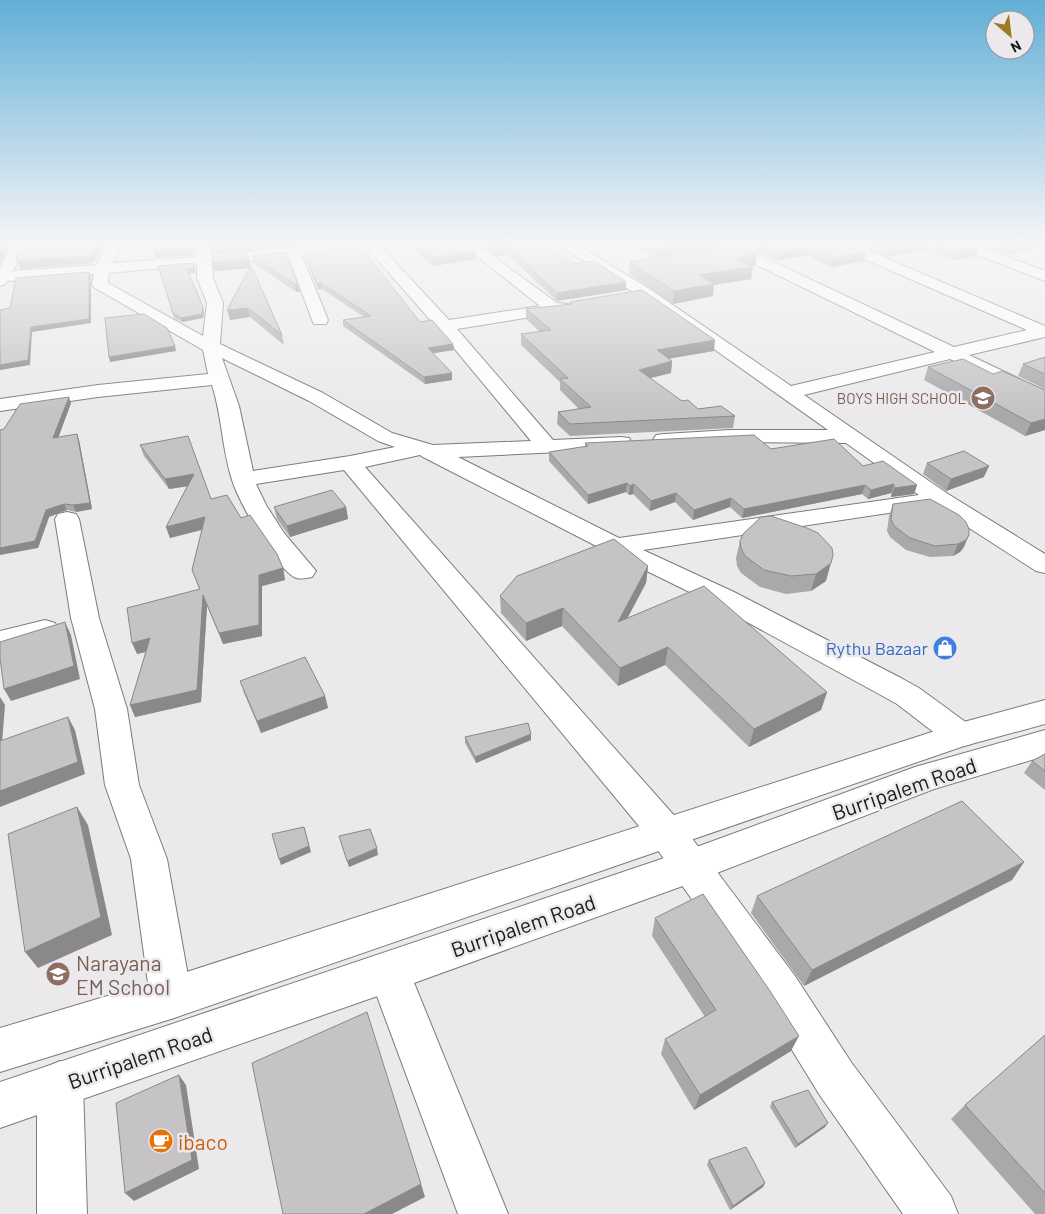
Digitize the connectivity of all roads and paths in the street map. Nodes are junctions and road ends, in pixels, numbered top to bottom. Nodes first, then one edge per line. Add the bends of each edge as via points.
1 (122, 299) edge
2 (214, 299) edge
3 (312, 299) edge
4 (419, 299) edge
5 (540, 299) edge
6 (653, 299) edge
7 (840, 299) edge
8 (968, 299) edge
9 (580, 304) edge
10 (552, 308) junction
11 (320, 320) dead end
12 (445, 326) junction
13 (1045, 332) edge
14 (211, 348) junction
15 (954, 354) junction
16 (220, 379) junction
17 (787, 393) junction
18 (1045, 398) edge
19 (0, 405) edge
20 (850, 437) junction
21 (548, 447) junction
22 (426, 450) junction
23 (350, 463) junction
24 (243, 479) junction
25 (940, 499) junction
26 (67, 519) dead end
27 (615, 546) junction
28 (1045, 565) edge
29 (303, 571) dead end
30 (85, 618) junction
31 (0, 641) edge
32 (1045, 712) edge
33 (960, 734) junction
34 (1045, 743) edge
35 (666, 832) junction
36 (691, 866) junction
37 (389, 972) junction
38 (171, 998) junction
39 (0, 1050) edge
40 (60, 1084) junction
41 (0, 1105) edge
42 (62, 1214) edge
43 (483, 1214) edge
44 (933, 1214) edge

1 - 14 street
2 - 14 street
3 - 11 street
4 - 12 street
5 - 10 street
6 - 17 street
7 - 15 street
8 - 13 street
9 - 10 street
10 - 12 street
12 - 21 street
13 - 15 street
14 - 16 street
14 - 22 street via 316,397 385,437
15 - 17 street
15 - 18 street
16 - 19 street via 98,390
16 - 24 street via 230,406
17 - 20 street
20 - 21 street via 730,436
20 - 25 street
21 - 22 street
22 - 23 street
22 - 27 street
23 - 24 street
23 - 35 street
24 - 29 street via 259,513 288,556
25 - 27 street
25 - 28 street
26 - 30 street
27 - 33 street via 724,598 890,686
30 - 31 street
30 - 38 street via 111,709 122,785 149,859
32 - 33 street, Burripalem Road
33 - 35 street, Burripalem Road
34 - 36 street, Burripalem Road via 927,777
35 - 36 street
35 - 38 street, Burripalem Road
36 - 37 street, Burripalem Road
36 - 44 street
37 - 40 street, Burripalem Road
37 - 43 street
38 - 39 street, Burripalem Road
40 - 41 street, Burripalem Road
40 - 42 street

